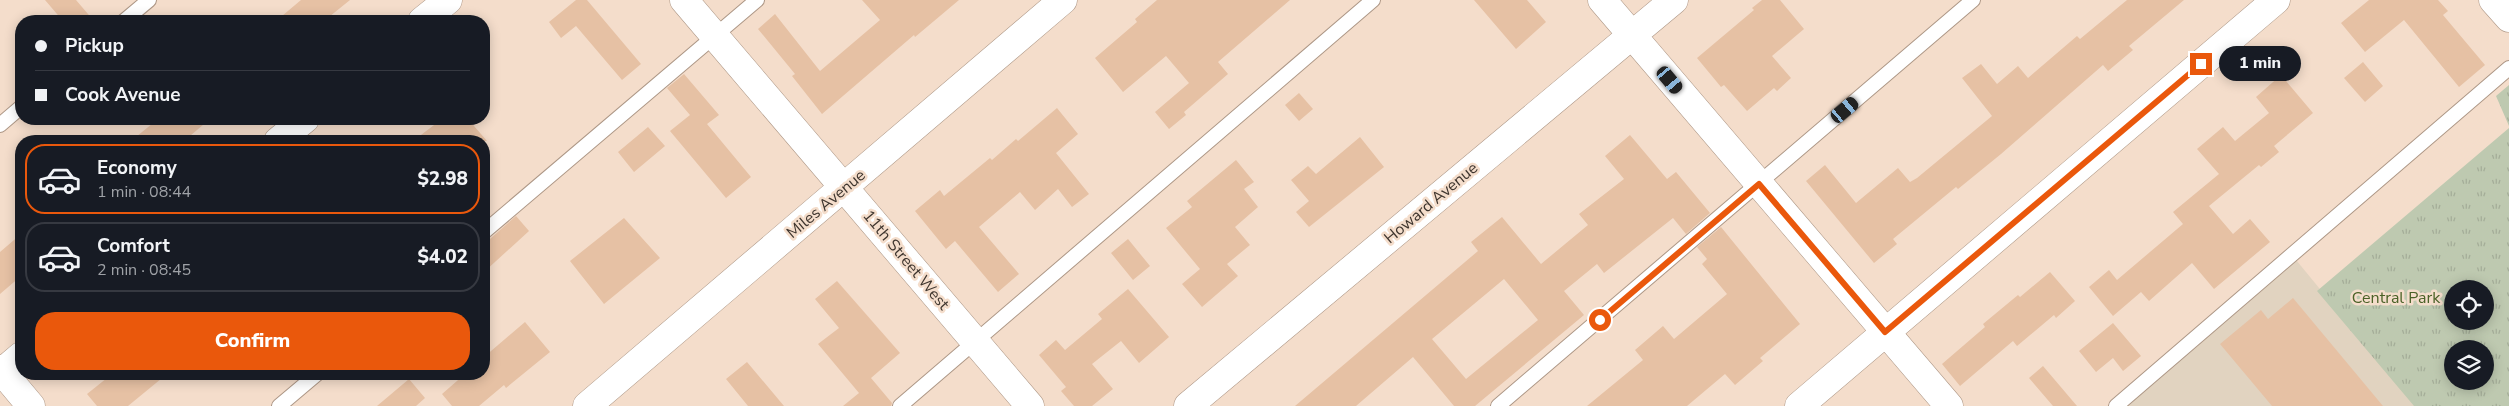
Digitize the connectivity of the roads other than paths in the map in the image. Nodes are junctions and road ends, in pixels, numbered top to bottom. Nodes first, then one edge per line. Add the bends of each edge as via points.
1 (149, 0) edge
2 (448, 0) edge
3 (684, 0) edge
4 (757, 0) edge
5 (1062, 0) edge
6 (1373, 0) edge
7 (1602, 0) edge
8 (1674, 0) edge
9 (1973, 0) edge
10 (2276, 0) edge
11 (2493, 0) edge
12 (131, 15) edge
13 (429, 15) edge
14 (2509, 18) edge
15 (715, 36) junction
16 (1632, 36) junction
17 (2509, 68) edge
18 (15, 112) edge
19 (0, 125) edge
20 (298, 125) edge
21 (285, 135) edge
22 (1759, 184) junction
23 (844, 188) junction
24 (490, 227) edge
25 (1885, 332) junction
26 (976, 342) junction
27 (8, 365) edge
28 (15, 377) edge
29 (16, 380) edge
30 (310, 380) edge
31 (31, 406) edge
32 (279, 406) edge
33 (587, 406) edge
34 (900, 406) edge
35 (1030, 406) edge
36 (1188, 406) edge
37 (1498, 406) edge
38 (1799, 406) edge
39 (1949, 406) edge
40 (2116, 406) edge

1 - 12 lane
2 - 13 street
3 - 15 street, 11th Street West
4 - 15 lane
5 - 23 street, Miles Avenue
6 - 26 lane
7 - 16 street
8 - 16 street, Howard Avenue
9 - 22 lane
10 - 25 street
11 - 14 street
15 - 23 street, 11th Street West
15 - 24 lane
16 - 22 street
16 - 36 street, Howard Avenue
17 - 40 lane
18 - 19 lane
20 - 21 street
22 - 25 street
22 - 37 lane
23 - 26 street, 11th Street West
23 - 33 street, Miles Avenue
25 - 38 street
25 - 39 street
26 - 34 lane
26 - 35 street, 11th Street West
27 - 28 street
29 - 31 street
30 - 32 lane

